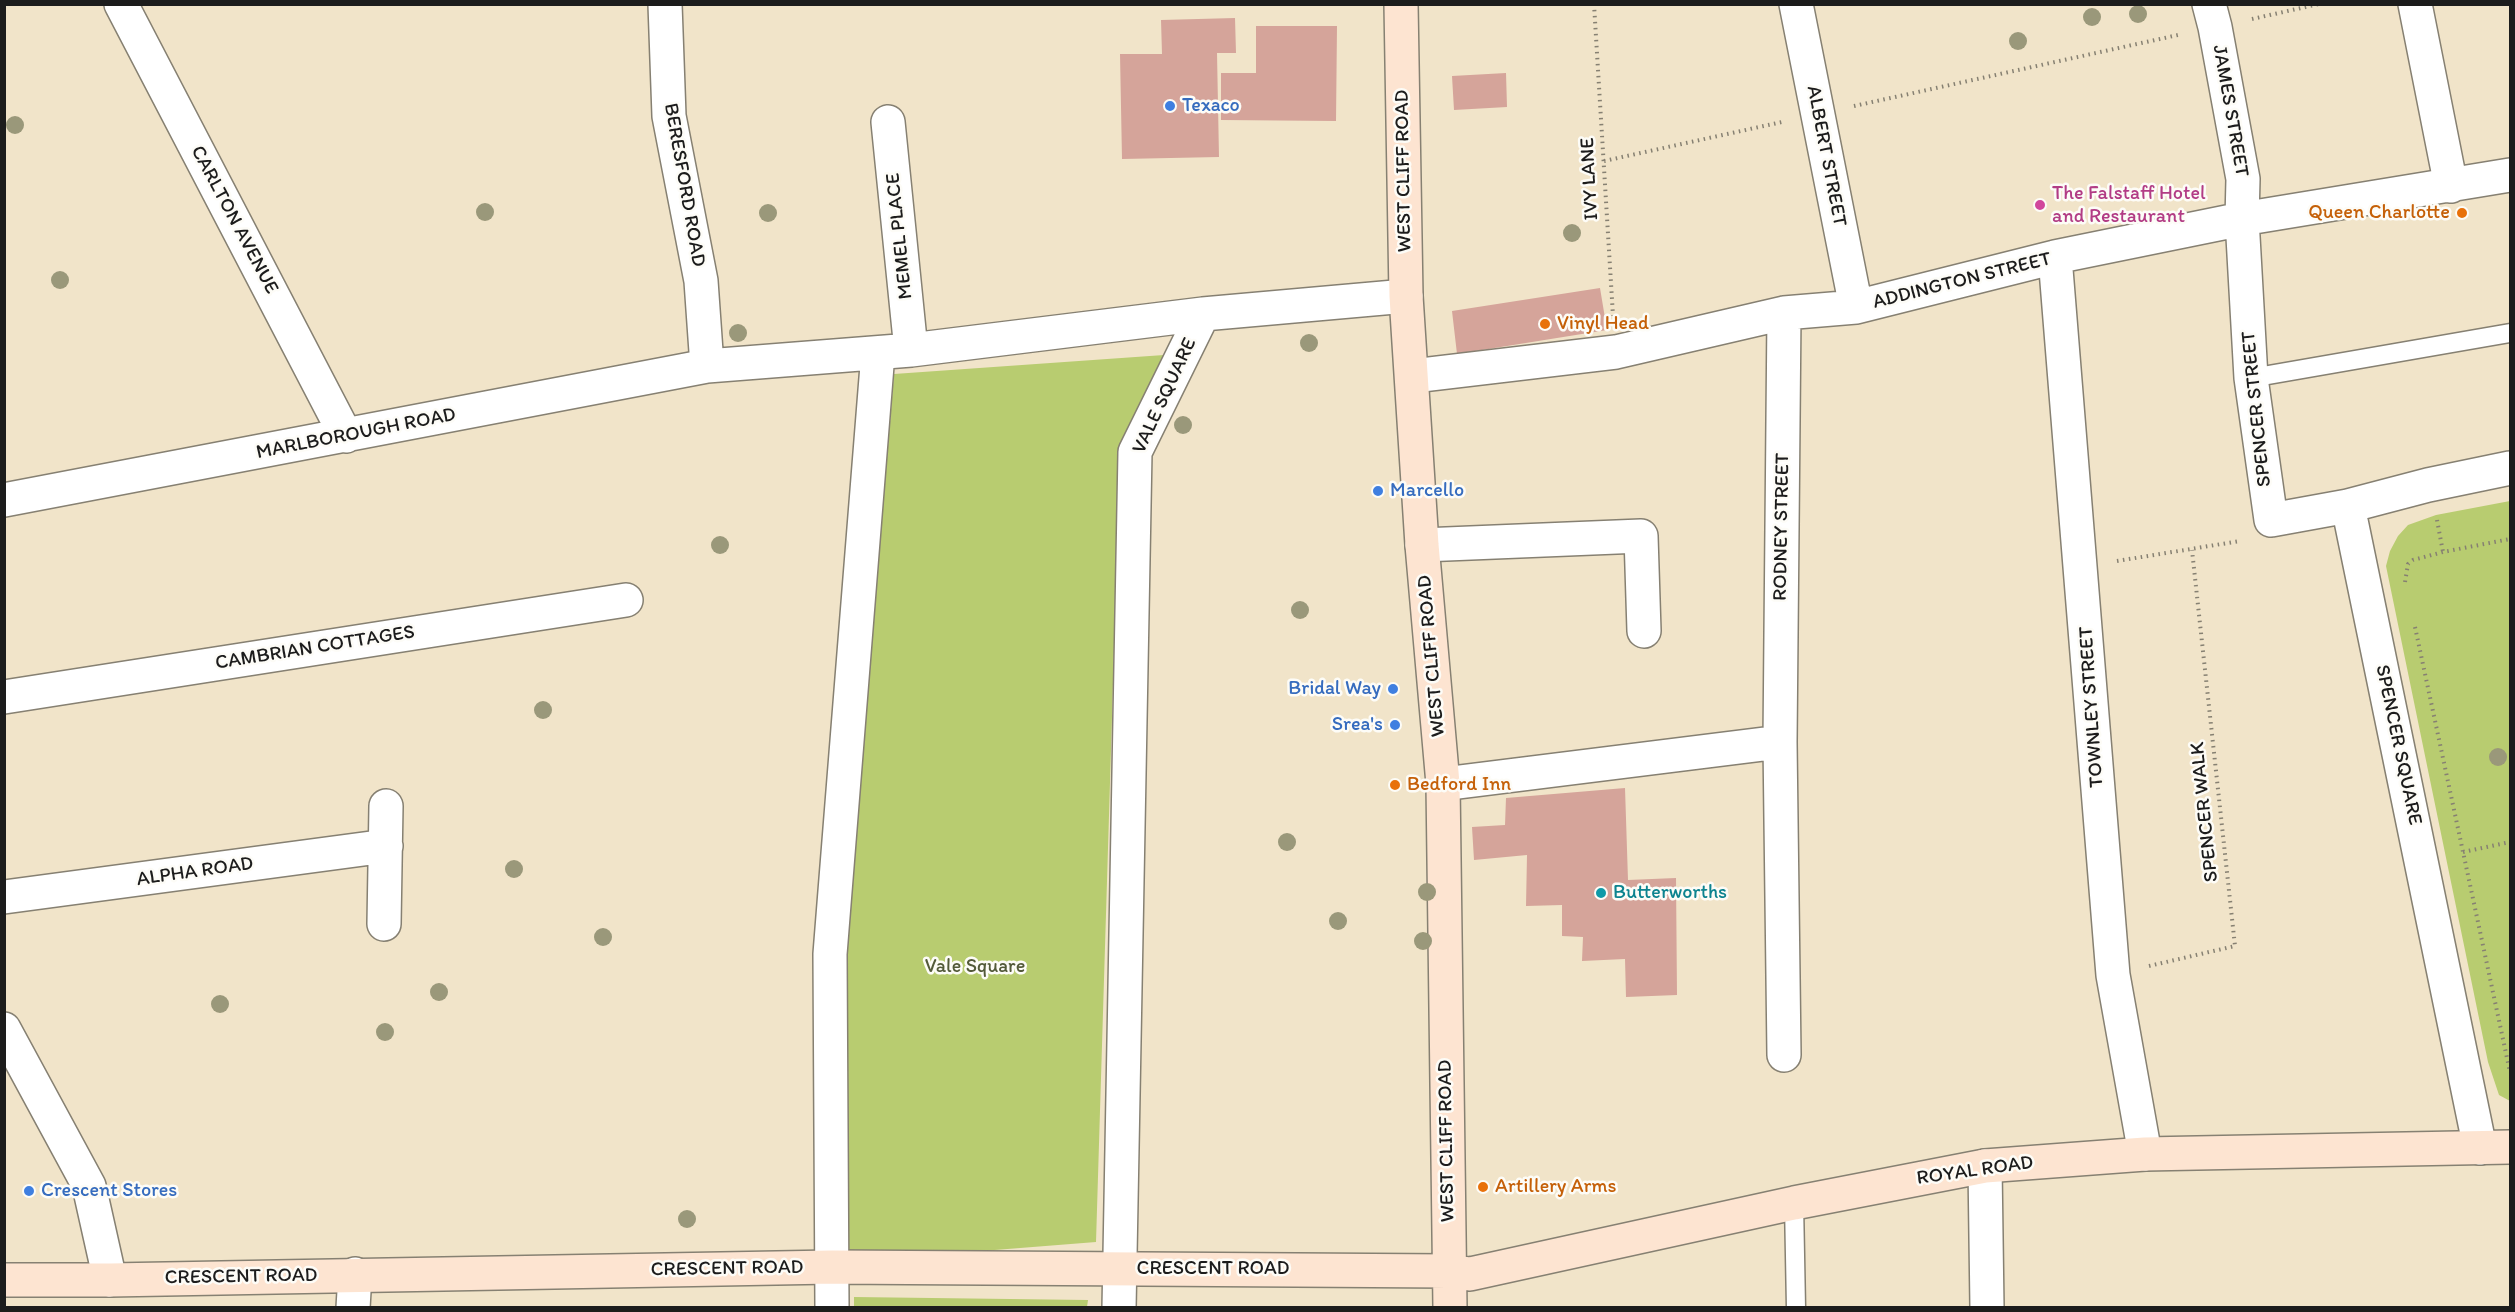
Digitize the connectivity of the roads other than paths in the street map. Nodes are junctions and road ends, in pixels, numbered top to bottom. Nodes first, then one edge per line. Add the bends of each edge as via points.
1 (121, 4) edge
2 (665, 4) edge
3 (1401, 4) edge
4 (1796, 4) edge
5 (2415, 4) edge
6 (2212, 16) edge
7 (888, 122) dead end
8 (2511, 175) edge
9 (2451, 186) junction
10 (2242, 219) junction
11 (2055, 257) junction
12 (1406, 296) junction
13 (1857, 307) junction
14 (1784, 313) junction
15 (1203, 314) junction
16 (2511, 333) edge
17 (911, 350) junction
18 (878, 353) junction
19 (707, 366) junction
20 (1413, 376) junction
21 (2251, 378) junction
22 (346, 436) junction
23 (2511, 468) edge
24 (4, 500) edge
25 (2348, 506) junction
26 (1422, 545) junction
27 (626, 600) dead end
28 (1644, 631) dead end
29 (4, 697) edge
30 (1780, 742) junction
31 (1443, 784) junction
32 (386, 806) dead end
33 (386, 846) junction
34 (4, 897) edge
35 (384, 924) dead end
36 (4, 1029) edge
37 (1784, 1055) dead end
38 (2495, 1148) edge
39 (2145, 1154) junction
40 (1984, 1166) junction
41 (1794, 1203) junction
42 (832, 1267) junction
43 (1120, 1269) junction
44 (1449, 1271) junction
45 (355, 1274) junction
46 (4, 1280) edge
47 (110, 1280) junction
48 (353, 1308) edge
49 (832, 1308) edge
50 (1119, 1308) edge
51 (1450, 1308) edge
52 (1796, 1308) edge
53 (1987, 1308) edge

1 - 22 street, CARLTON AVENUE
2 - 19 street, BERESFORD ROAD via 669,116 701,281
3 - 12 street, WEST CLIFF ROAD
4 - 13 street, ALBERT STREET
5 - 9 street
6 - 10 street, JAMES STREET via 2243,179
7 - 17 street, MEMEL PLACE
8 - 9 street, ADDINGTON STREET
9 - 10 street, ADDINGTON STREET
10 - 11 street, ADDINGTON STREET
10 - 21 street, SPENCER STREET
11 - 13 street, ADDINGTON STREET
11 - 39 street, TOWNLEY STREET via 2113,975
12 - 15 street, VALE SQUARE
12 - 20 street, WEST CLIFF ROAD
13 - 14 street, ADDINGTON STREET
14 - 20 street, ADDINGTON STREET via 1616,352
14 - 30 street, RODNEY STREET
15 - 17 street, VALE SQUARE
15 - 43 street, VALE SQUARE via 1135,452
16 - 21 lane
17 - 18 street, VALE SQUARE
18 - 19 street, VALE SQUARE
18 - 42 street via 830,954
19 - 22 street, MARLBOROUGH ROAD
20 - 26 street, WEST CLIFF ROAD
21 - 25 street, SPENCER STREET via 2271,520
22 - 24 street, MARLBOROUGH ROAD
23 - 25 street
25 - 38 street, SPENCER SQUARE
26 - 28 street via 1641,536
26 - 31 street, WEST CLIFF ROAD
27 - 29 street, CAMBRIAN COTTAGES
30 - 31 street
30 - 37 street, RODNEY STREET
31 - 44 street, WEST CLIFF ROAD
32 - 33 street
33 - 34 street, ALPHA ROAD
33 - 35 street
36 - 47 street via 89,1186
38 - 39 street, ROYAL ROAD
39 - 40 street, ROYAL ROAD
40 - 41 street, ROYAL ROAD
40 - 53 street
41 - 44 street, ROYAL ROAD via 1470,1274
41 - 52 lane
42 - 43 street, CRESCENT ROAD
42 - 45 street, CRESCENT ROAD
42 - 49 street
43 - 44 street, CRESCENT ROAD
43 - 50 street, VALE SQUARE
44 - 51 street, WEST CLIFF ROAD
45 - 47 street, CRESCENT ROAD
45 - 48 street
46 - 47 street, CRESCENT ROAD

